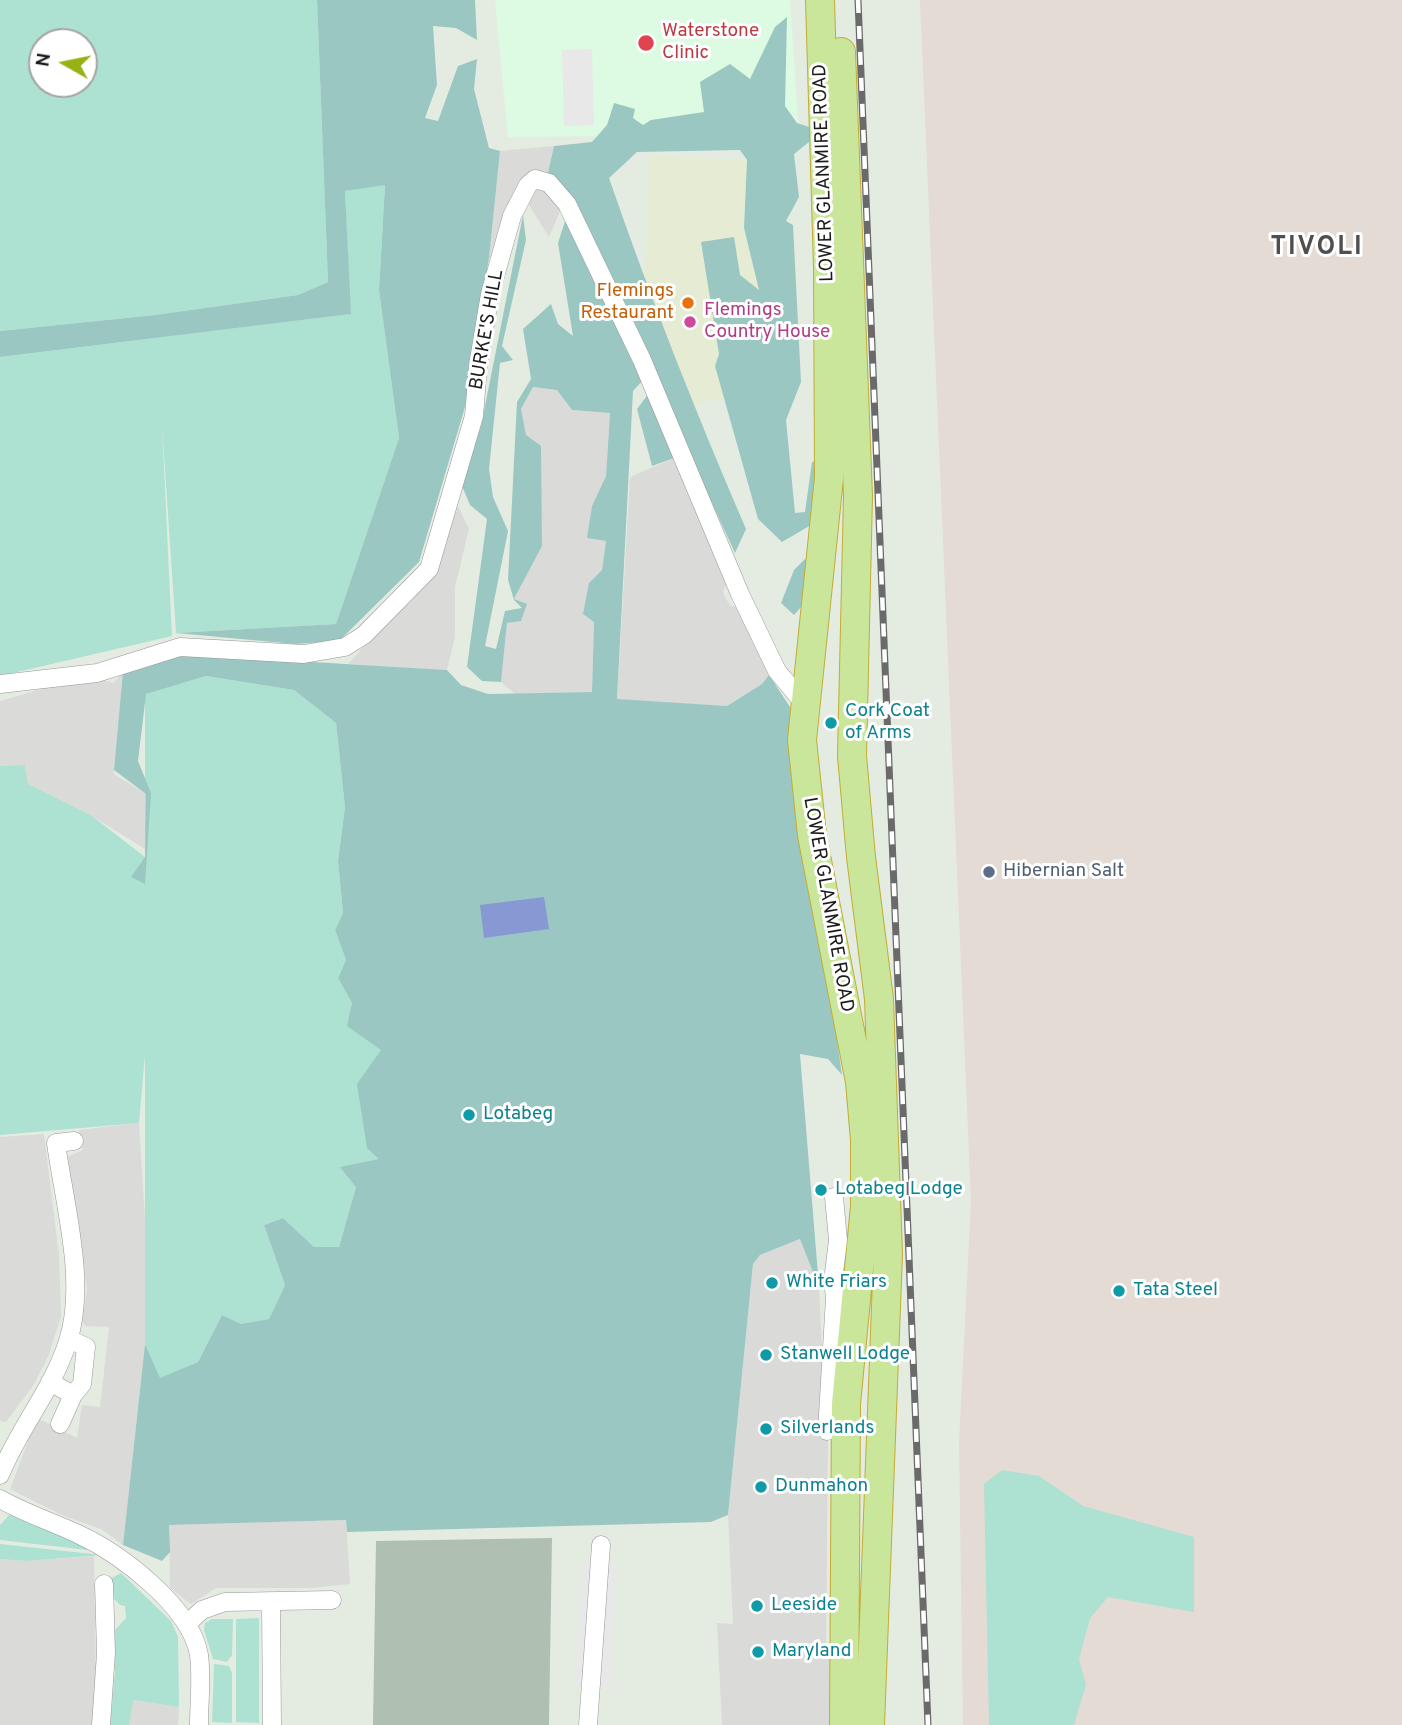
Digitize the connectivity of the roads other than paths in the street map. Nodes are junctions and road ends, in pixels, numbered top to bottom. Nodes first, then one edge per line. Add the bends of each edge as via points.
1 (820, 0) edge
2 (839, 0) edge
3 (0, 684) edge
4 (805, 696) junction
5 (74, 1141) dead end
6 (834, 1197) dead end
7 (845, 1296) junction
8 (69, 1339) junction
9 (50, 1382) junction
10 (73, 1395) junction
11 (60, 1423) dead end
12 (827, 1430) dead end
13 (7, 1439) edge
14 (0, 1475) edge
15 (0, 1499) edge
16 (601, 1545) dead end
17 (104, 1584) dead end
18 (332, 1600) dead end
19 (271, 1603) junction
20 (187, 1623) junction
21 (101, 1725) edge
22 (198, 1725) edge
23 (272, 1725) edge
24 (588, 1725) edge
25 (844, 1725) edge
26 (870, 1725) edge

1 - 4 highway, LOWER GLANMIRE ROAD via 829,478
2 - 26 highway, LOWER GLANMIRE ROAD via 858,496 852,756 878,999 888,1254
3 - 4 street, BURKE'S HILL via 97,673 180,647 304,654 345,648 364,635 429,569 474,416 490,294 512,216 535,179 554,187 568,204 642,360 777,671 798,696
4 - 7 highway, LOWER GLANMIRE ROAD via 802,740 812,835 860,1082 865,1140 865,1206
5 - 8 street via 56,1143 76,1285
6 - 7 street via 838,1240 833,1281
7 - 12 street
7 - 25 highway, LOWER GLANMIRE ROAD
8 - 9 street
8 - 10 street via 86,1347 82,1384
9 - 10 street
9 - 13 street
10 - 11 street
13 - 14 street
15 - 20 street via 100,1546 153,1587
16 - 24 street
17 - 21 street via 113,1615
18 - 19 street
19 - 20 street via 212,1605
19 - 23 street
20 - 22 street via 199,1655

